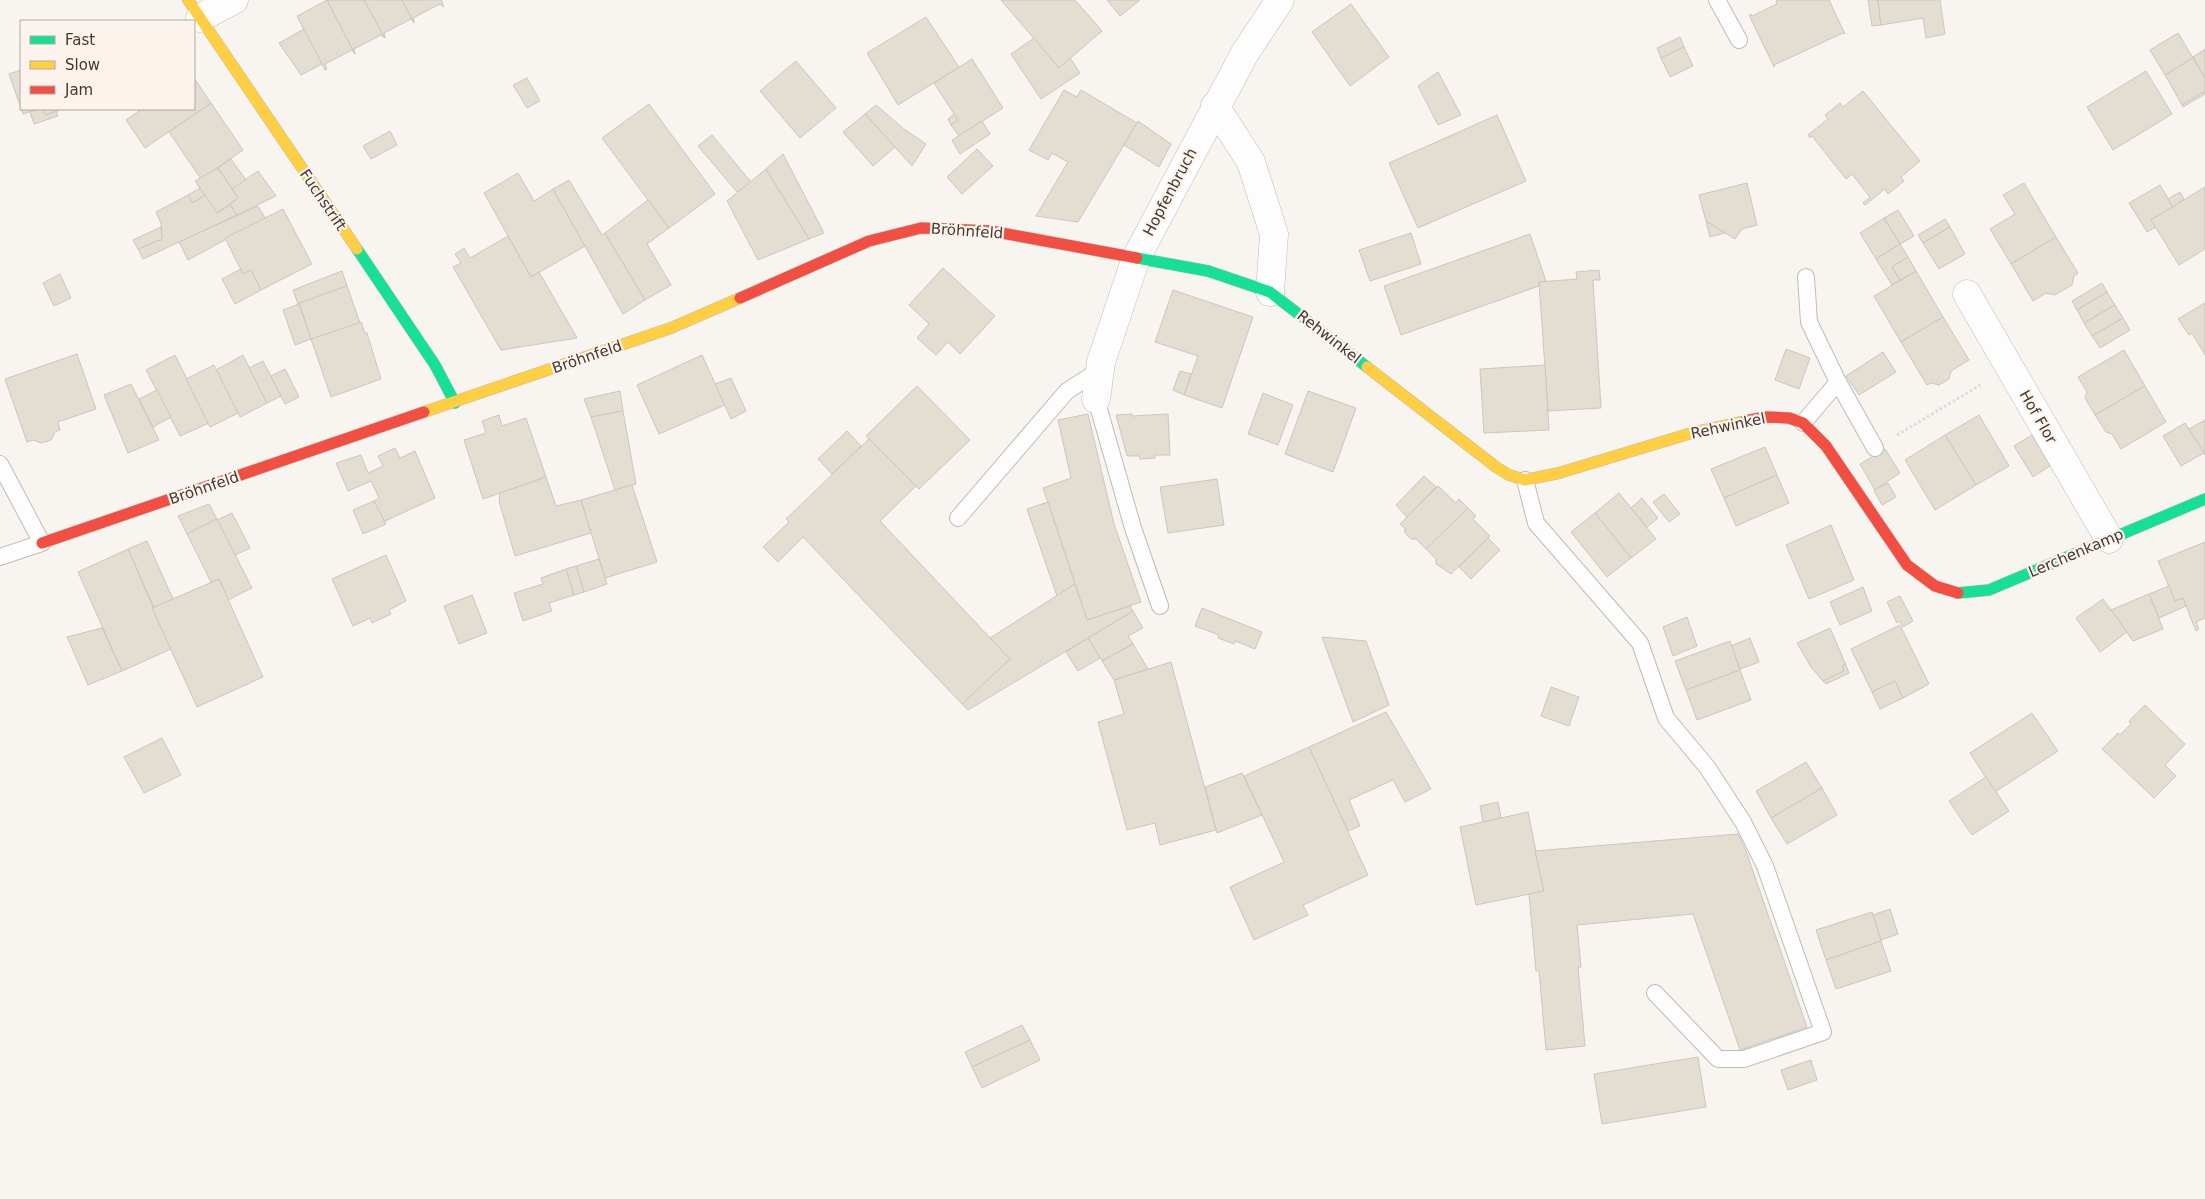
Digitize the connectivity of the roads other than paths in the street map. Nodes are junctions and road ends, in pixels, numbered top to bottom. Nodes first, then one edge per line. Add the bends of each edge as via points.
1 (234, 0) edge
2 (1280, 0) edge
3 (1717, 0) edge
4 (194, 9) edge
5 (1738, 40) dead end
6 (1215, 106) junction
7 (1136, 258) junction
8 (1806, 277) dead end
9 (1270, 292) junction
10 (1967, 294) dead end
11 (1100, 370) junction
12 (1838, 382) junction
13 (1096, 399) joint
14 (455, 403) junction
15 (1803, 423) junction
16 (1876, 448) road end
17 (0, 464) edge
18 (1525, 480) junction
19 (2205, 499) edge
20 (958, 518) dead end
21 (2109, 539) junction
22 (42, 543) junction
23 (0, 557) edge
24 (1160, 606) dead end
25 (1655, 993) dead end

1 - 4 street
2 - 6 street, Hopfenbruch
3 - 5 lane
4 - 14 street, Fuchstrift via 435,365
6 - 7 street, Hopfenbruch
6 - 9 street via 1251,162 1274,234
7 - 9 street, Rehwinkel via 1208,271
7 - 11 street, Hopfenbruch
7 - 14 street, Bröhnfeld via 991,231 921,228 869,242 672,328
8 - 12 lane via 1809,322
9 - 18 street, Rehwinkel via 1496,467
10 - 21 street, Hof Flor
11 - 13 street, Hopfenbruch
11 - 20 lane via 1067,391
12 - 15 lane
12 - 16 lane
13 - 24 lane via 1133,528
14 - 22 street, Bröhnfeld
15 - 18 street, Rehwinkel via 1788,418 1766,417 1695,432 1559,473
15 - 21 street, Lerchenkamp via 1826,446 1907,565 1924,581 1945,590 1959,594 1989,590
17 - 22 lane
18 - 25 lane via 1536,523 1640,643 1666,718 1708,767 1743,822 1765,866 1823,1032 1744,1059 1718,1059
19 - 21 street, Lerchenkamp
22 - 23 lane

